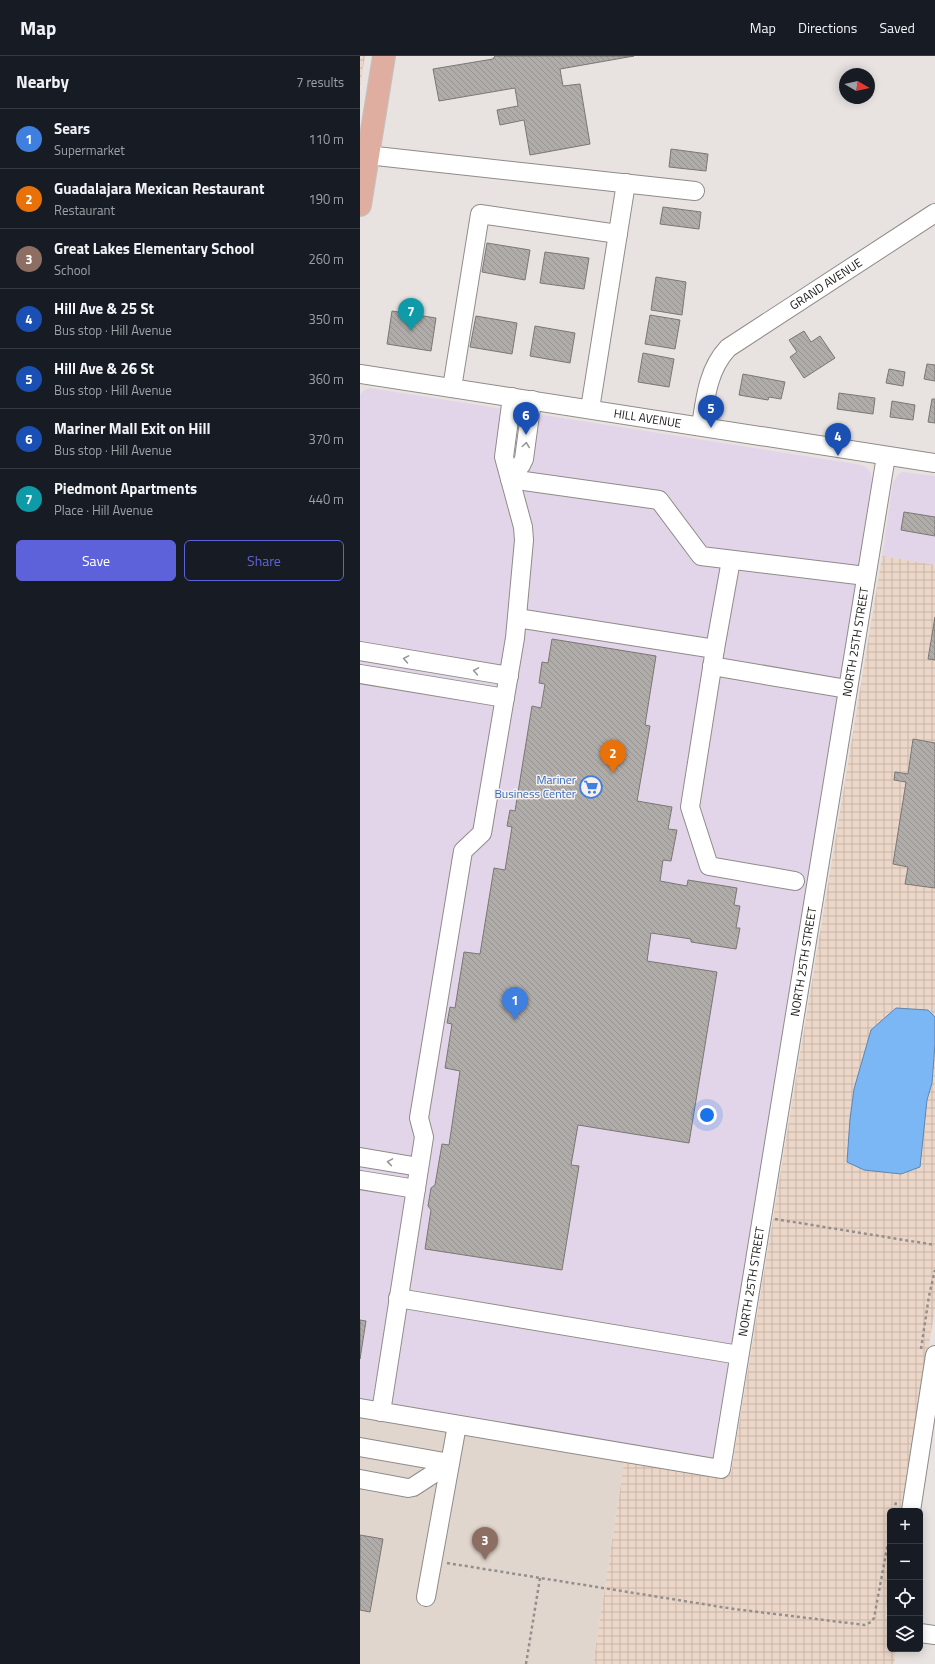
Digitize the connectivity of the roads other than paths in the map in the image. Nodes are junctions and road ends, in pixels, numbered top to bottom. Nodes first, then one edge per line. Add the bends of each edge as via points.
1 (384, 56) edge
2 (368, 155) junction
3 (626, 183) junction
4 (695, 191) dead end
5 (360, 205) edge
6 (935, 213) edge
7 (618, 234) junction
8 (360, 374) edge
9 (452, 388) junction
10 (512, 397) junction
11 (532, 400) junction
12 (590, 409) junction
13 (701, 426) junction
14 (886, 456) junction
15 (935, 463) edge
16 (510, 479) junction
17 (731, 560) junction
18 (866, 576) junction
19 (517, 618) junction
20 (360, 651) edge
21 (713, 658) junction
22 (360, 674) edge
23 (509, 676) junction
24 (848, 689) junction
25 (505, 698) junction
26 (795, 881) dead end
27 (360, 1158) edge
28 (420, 1167) junction
29 (360, 1180) edge
30 (416, 1189) junction
31 (398, 1298) junction
32 (739, 1355) junction
33 (935, 1355) edge
34 (360, 1408) edge
35 (380, 1412) junction
36 (457, 1425) junction
37 (360, 1447) edge
38 (450, 1463) junction
39 (360, 1479) edge
40 (911, 1508) edge
41 (426, 1597) dead end
42 (923, 1633) edge
43 (935, 1635) edge

1 - 2 main road
2 - 3 street
2 - 5 main road
3 - 4 street
3 - 7 street
6 - 13 street, GRAND AVENUE via 728,348 712,370
7 - 9 street via 480,214
7 - 12 street
8 - 9 street, HILL AVENUE
9 - 10 street, HILL AVENUE
10 - 11 street, HILL AVENUE
10 - 16 street via 504,453
11 - 12 street, HILL AVENUE
16 -> 11 street via 524,459
12 - 13 street, HILL AVENUE
13 - 14 street, HILL AVENUE
14 - 15 street, HILL AVENUE
14 - 18 street, NORTH 25TH STREET
16 - 17 street via 659,500 701,556
16 - 19 street via 524,540
17 - 18 street
17 - 21 street
18 - 24 street, NORTH 25TH STREET
19 - 21 street
19 - 23 street
23 -> 20 street
21 - 24 street
21 - 26 street via 690,807 709,866
22 - 25 street
23 - 25 street
24 - 32 street, NORTH 25TH STREET
25 - 28 street via 482,833 464,851 420,1118 424,1137
28 -> 27 street
28 - 30 street
29 - 30 street
30 - 31 street
31 - 32 street
31 - 35 street
32 - 36 street, NORTH 25TH STREET via 720,1469
33 - 40 street
34 - 35 street
35 - 36 street
36 - 38 street
37 - 38 street
38 - 39 street via 408,1488
38 - 41 street
42 - 43 street

